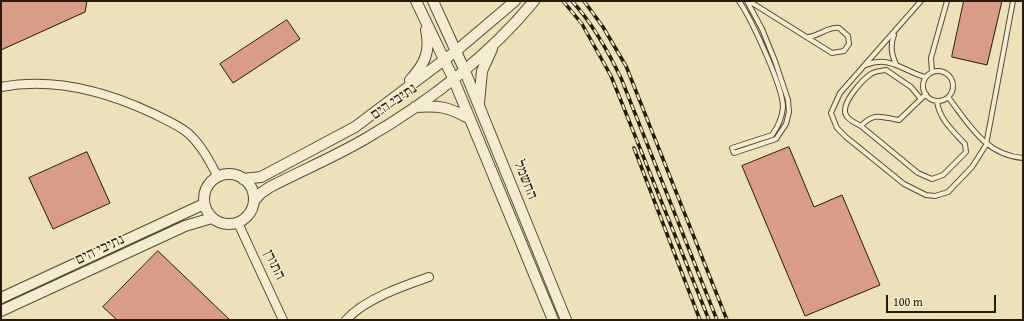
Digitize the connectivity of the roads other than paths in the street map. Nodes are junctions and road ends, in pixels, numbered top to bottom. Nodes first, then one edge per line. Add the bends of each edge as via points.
1 (416, 1) edge
2 (433, 1) edge
3 (515, 1) edge
4 (534, 1) edge
5 (739, 1) edge
6 (748, 1) edge
7 (921, 1) edge
8 (947, 1) edge
9 (1013, 1) edge
10 (422, 13) junction
11 (896, 31) junction
12 (808, 37) junction
13 (495, 44) junction
14 (456, 51) junction
15 (444, 59) junction
16 (896, 64) junction
17 (864, 66) junction
18 (464, 70) junction
19 (932, 72) junction
20 (926, 77) junction
21 (453, 78) junction
22 (1, 87) edge
23 (926, 94) junction
24 (948, 97) junction
25 (394, 98) junction
26 (921, 98) junction
27 (937, 101) junction
28 (415, 107) junction
29 (479, 107) junction
30 (470, 119) junction
31 (861, 126) junction
32 (986, 144) junction
33 (1023, 158) edge
34 (218, 177) junction
35 (243, 179) junction
36 (254, 201) junction
37 (204, 204) junction
38 (212, 218) junction
39 (238, 223) junction
40 (429, 277) dead end
41 (1, 298) edge
42 (1, 311) edge
43 (283, 320) edge
44 (346, 320) edge
45 (553, 320) edge
46 (566, 320) edge

1 - 10 street
2 - 14 street, החשמל
3 - 14 street, נתיבי הים
4 - 13 street, נתיבי הים
5 - 6 lane via 764,50 783,106 779,124 772,135 732,148 734,153 776,139 786,124 789,112 788,100 775,61
6 - 12 lane
7 - 11 lane
8 - 19 lane via 931,58
9 - 32 lane
10 - 15 street, החשמל
10 - 25 street via 429,41 425,60 422,67
11 - 16 lane via 891,46
11 - 17 lane
12 - 12 lane via 832,53 844,51 849,44 848,36 839,28 831,28 822,34
13 - 18 street, נתיבי הים
13 - 29 street via 482,71
14 - 15 street, נתיבי הים
14 - 18 street, החשמל
15 - 21 street, החשמל
15 - 25 street, נתיבי הים
16 - 17 lane via 879,60
16 - 20 lane
17 - 32 lane via 836,100 831,113 832,119 846,138 904,184 926,195 935,196 948,192 972,167
18 - 21 street, נתיבי הים
18 - 29 street, החשמל
19 - 20 lane
19 - 24 lane via 941,71 951,78 952,90
20 - 23 lane via 923,86
21 - 28 street, נתיבי הים
21 - 30 street, החשמל
22 - 34 street via 50,84 91,90 140,108 188,134 205,152
23 - 26 lane
23 - 27 lane
24 - 27 lane
24 - 32 lane
25 - 35 street, נתיבי הים via 355,127 261,176
26 - 31 lane via 899,120 878,116 869,118
26 - 31 lane via 911,86 886,70 872,72 852,94 844,108 852,122
27 - 31 lane via 943,120 965,144 966,152 943,175 932,179 918,173
28 - 30 street via 444,106
28 - 36 street, נתיבי הים via 364,140 270,187
29 - 46 street, החשמל
30 - 45 street, החשמל
32 - 33 lane via 1002,154
34 - 35 street via 231,175
34 - 37 street via 205,191
35 - 36 street via 251,189
36 - 39 street via 249,214
37 - 38 street
37 - 41 street, נתיבי הים
38 - 39 street via 224,224
38 - 42 street, נתיבי הים via 185,226
39 - 43 street, התורן
40 - 44 street via 376,300

